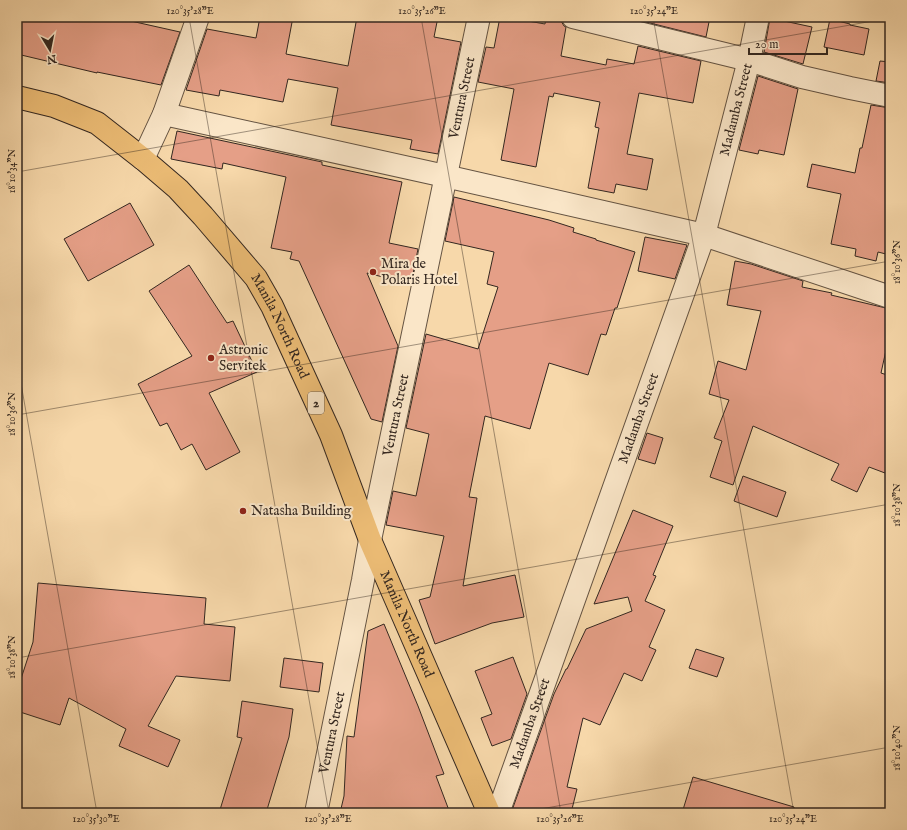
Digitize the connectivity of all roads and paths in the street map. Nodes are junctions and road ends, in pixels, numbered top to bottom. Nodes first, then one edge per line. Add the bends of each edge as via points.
1 (198, 17) edge
2 (479, 17) edge
3 (573, 17) edge
4 (758, 17) edge
5 (749, 60) junction
6 (890, 96) edge
7 (17, 97) edge
8 (164, 114) junction
9 (143, 159) junction
10 (446, 176) junction
11 (704, 235) junction
12 (890, 297) edge
13 (370, 540) junction
14 (316, 813) edge
15 (489, 813) edge
16 (498, 813) edge

1 - 8 street
2 - 10 street, Ventura Street
3 - 5 street
4 - 5 street, Madamba Street
5 - 6 street via 802,77
5 - 11 street, Madamba Street
7 - 9 highway, Manila North Road / 2 via 54,106 97,123
8 - 9 street
8 - 10 street
9 - 13 highway, Manila North Road / 2 via 198,210 256,278 272,306 331,435
10 - 11 street
10 - 13 street, Ventura Street
11 - 12 street
11 - 16 street, Madamba Street
13 - 14 street, Ventura Street
13 - 15 highway, Manila North Road / 2

